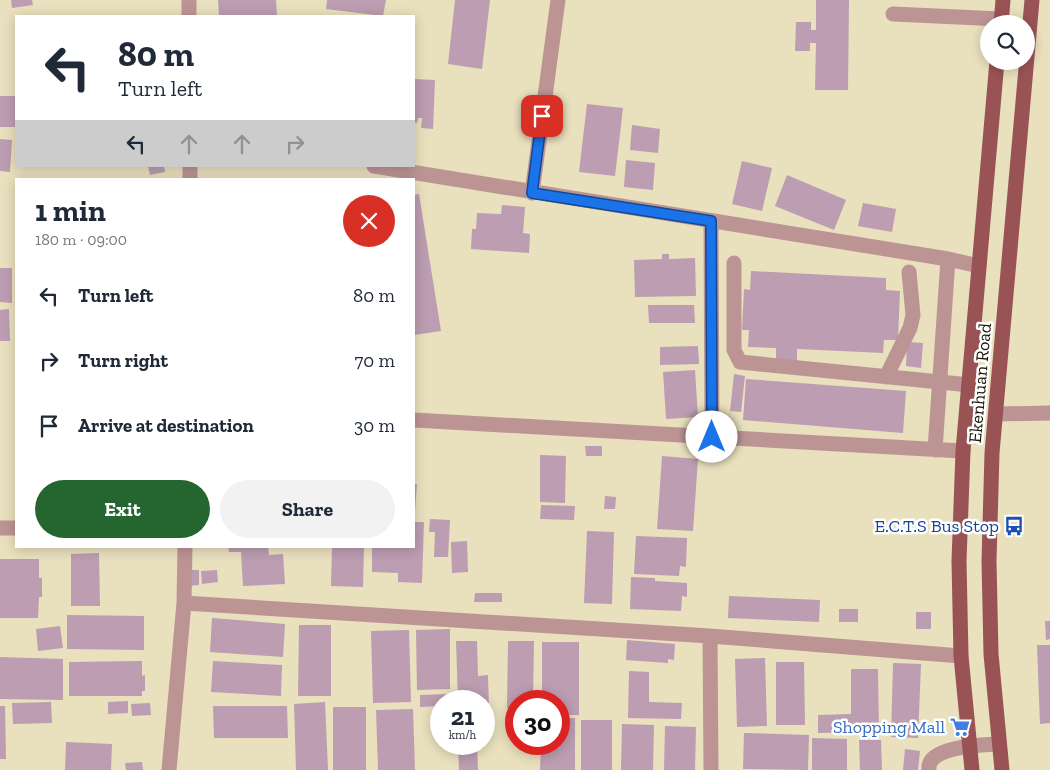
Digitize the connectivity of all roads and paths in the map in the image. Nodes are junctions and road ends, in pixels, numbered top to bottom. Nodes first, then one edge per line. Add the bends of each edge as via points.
1 (189, 0) edge
2 (558, 0) edge
3 (1003, 0) edge
4 (1032, 0) edge
5 (893, 14) dead end
6 (189, 15) edge
7 (1002, 15) edge
8 (980, 20) edge
9 (997, 70) edge
10 (380, 167) edge
11 (532, 193) junction
12 (711, 221) junction
13 (948, 259) junction
14 (734, 263) dead end
15 (979, 266) junction
16 (909, 272) dead end
17 (886, 377) junction
18 (940, 382) junction
19 (970, 384) junction
20 (997, 414) junction
21 (1050, 414) edge
22 (415, 420) edge
23 (712, 437) junction
24 (935, 450) junction
25 (963, 451) junction
26 (0, 528) edge
27 (15, 528) edge
28 (185, 548) edge
29 (184, 603) junction
30 (710, 636) junction
31 (961, 656) junction
32 (998, 744) junction
33 (969, 747) junction
34 (168, 770) edge
35 (711, 770) edge
36 (929, 770) edge
37 (972, 770) edge
38 (1002, 770) edge

1 - 6 street
2 - 11 street
3 - 7 main road
4 - 20 main road, Ekenhuan Road
5 - 8 street
9 - 15 main road, Ekenhuan Road
10 - 11 street
11 - 12 street
12 - 13 street
12 - 23 street
13 - 15 street
13 - 18 street
14 - 17 street via 734,350 740,362
15 - 19 main road, Ekenhuan Road
16 - 17 street via 913,315
17 - 18 street
18 - 19 street
18 - 24 street
19 - 25 main road, Ekenhuan Road
20 - 21 street
20 - 32 main road, Ekenhuan Road via 992,453 988,561
22 - 23 street
23 - 24 street
24 - 25 street
25 - 31 main road, Ekenhuan Road via 959,561
26 - 27 street
28 - 29 street
29 - 30 street
29 - 34 street
30 - 31 street
30 - 35 street
31 - 33 main road, Ekenhuan Road
32 - 33 street
32 - 38 main road, Ekenhuan Road
33 - 36 street via 943,751 933,757
33 - 37 main road, Ekenhuan Road

